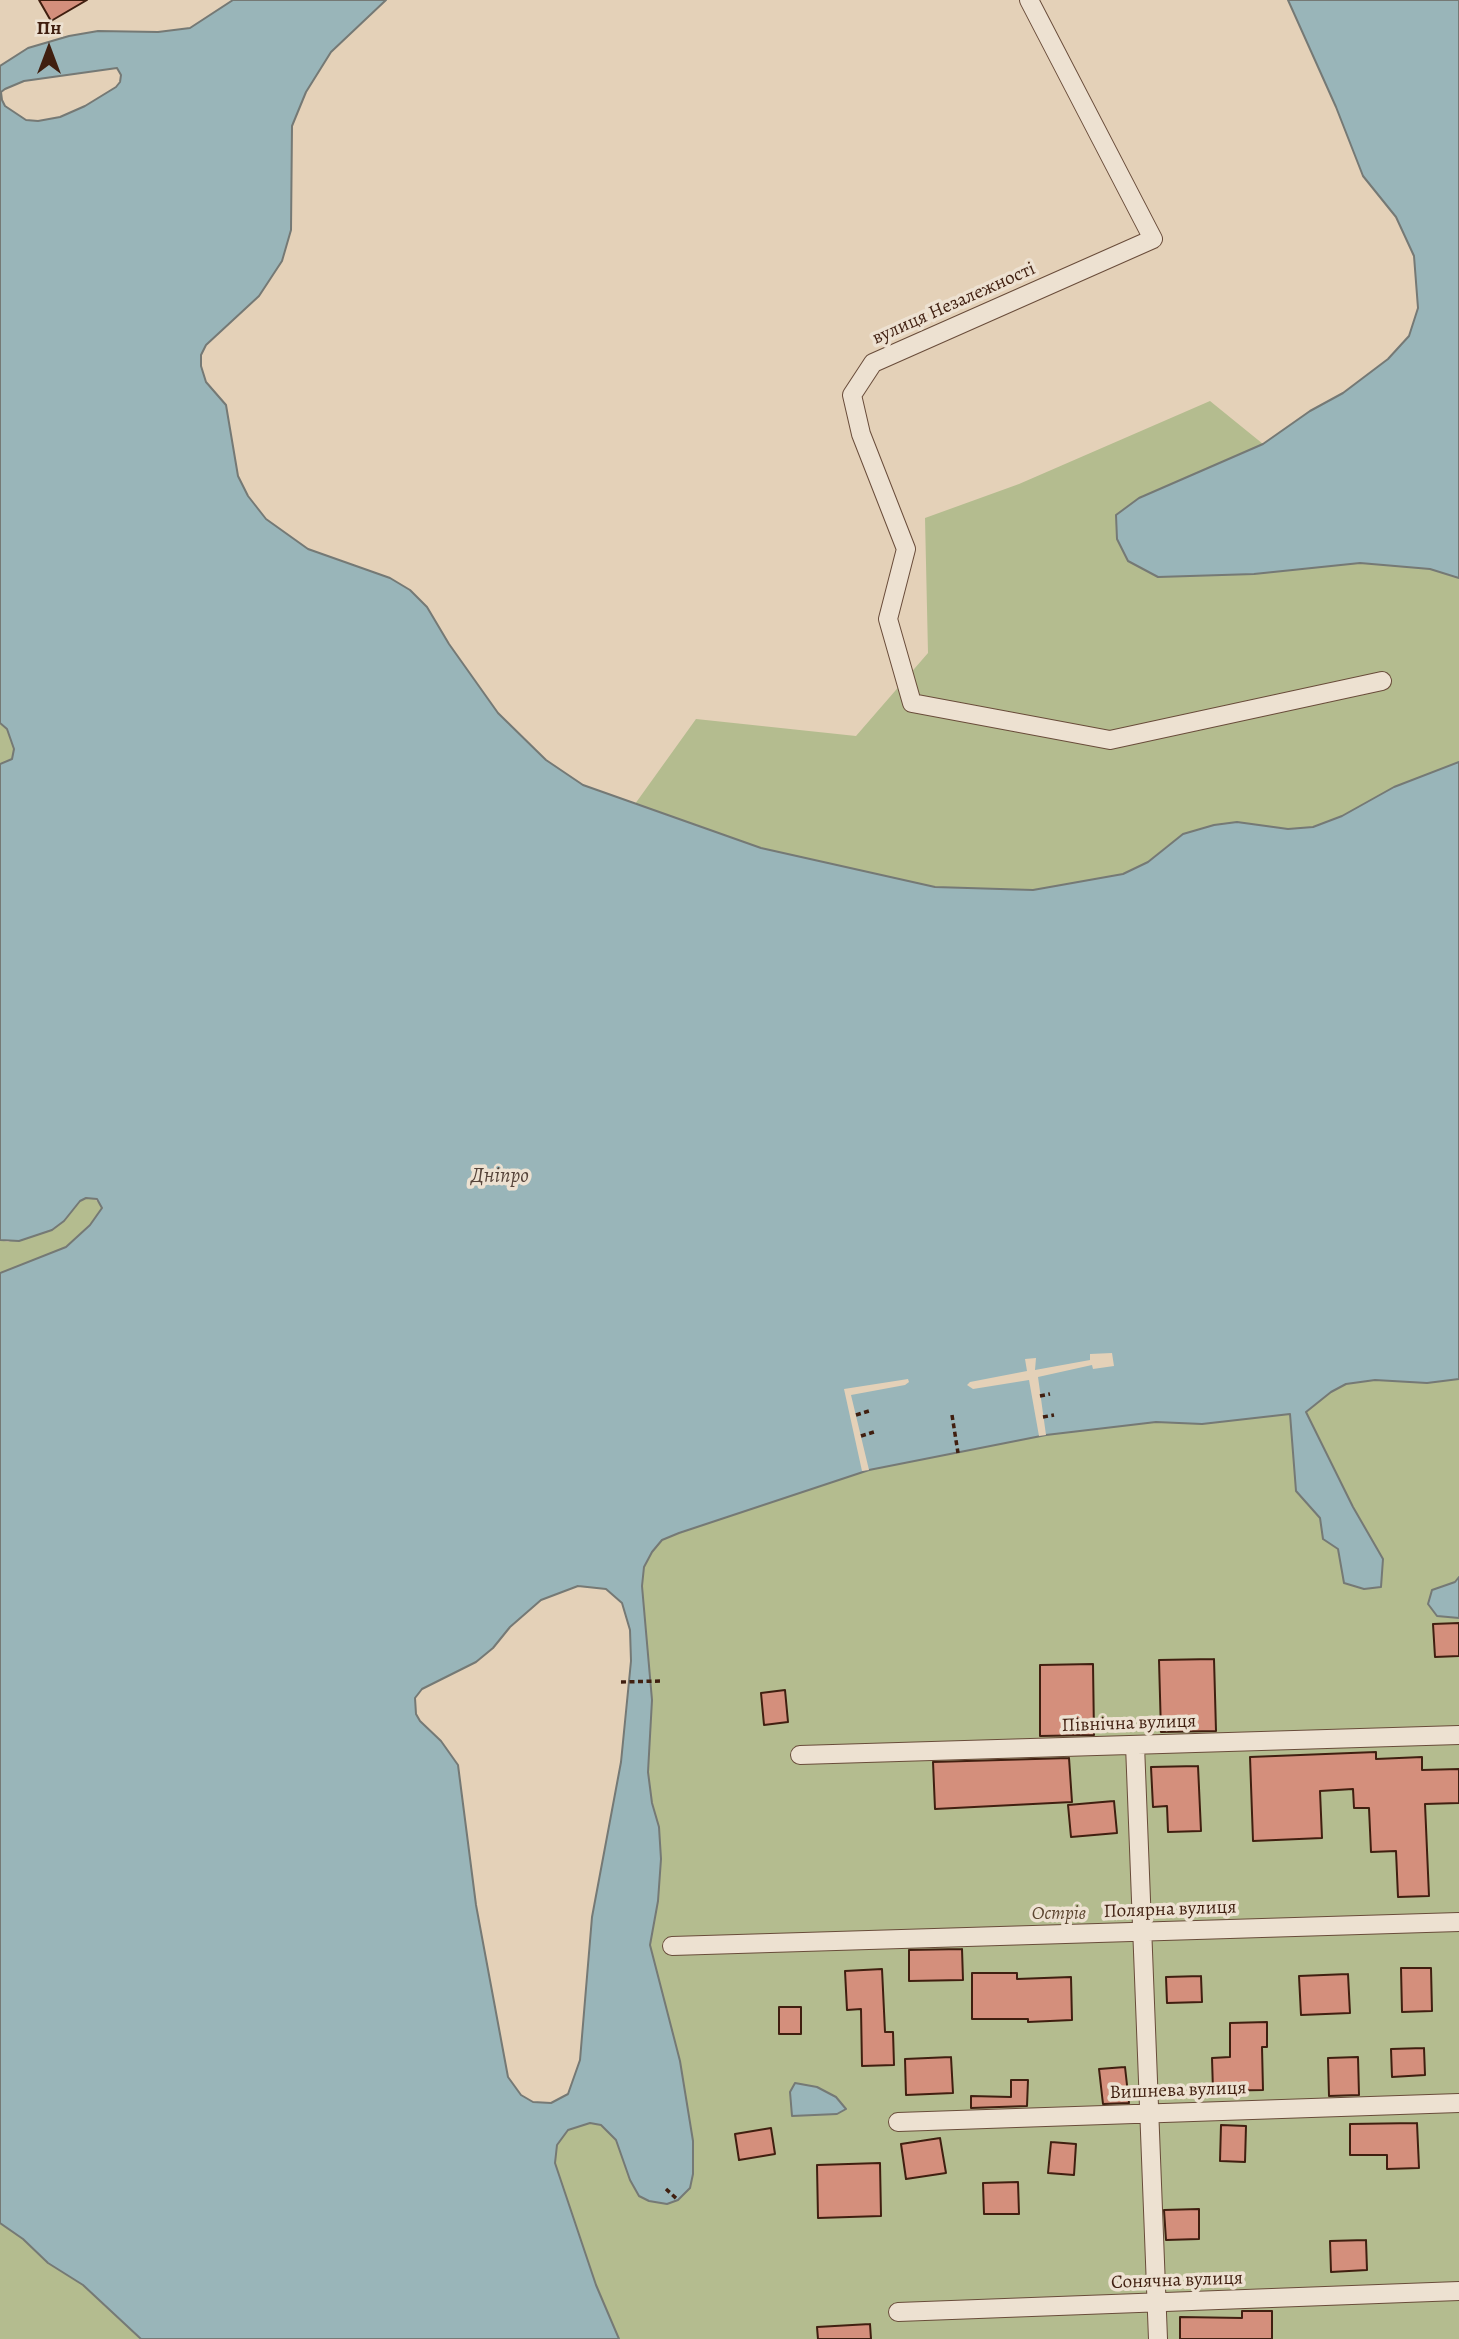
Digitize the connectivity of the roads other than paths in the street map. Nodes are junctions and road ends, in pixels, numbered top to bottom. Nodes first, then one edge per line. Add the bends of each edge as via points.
1 (1028, 0) edge
2 (1382, 681) dead end
3 (1459, 1735) edge
4 (1135, 1745) junction
5 (800, 1755) dead end
6 (1459, 1922) edge
7 (1142, 1932) junction
8 (672, 1947) dead end
9 (1459, 2103) edge
10 (1149, 2113) junction
11 (898, 2122) dead end
12 (1459, 2291) edge
13 (1157, 2302) junction
14 (898, 2312) dead end
15 (1158, 2339) edge

1 - 2 street, вулиця Незалежності via 1153,239 873,363 852,395 861,433 906,549 888,620 912,703 1110,740
3 - 4 street, Північна вулиця
4 - 5 street, Північна вулиця
4 - 7 street
6 - 7 street, Полярна вулиця
7 - 8 street, Полярна вулиця
7 - 10 street
9 - 10 street, Вишнева вулиця
10 - 11 street, Вишнева вулиця
10 - 13 street
12 - 13 street, Сонячна вулиця
13 - 14 street, Сонячна вулиця
13 - 15 street

